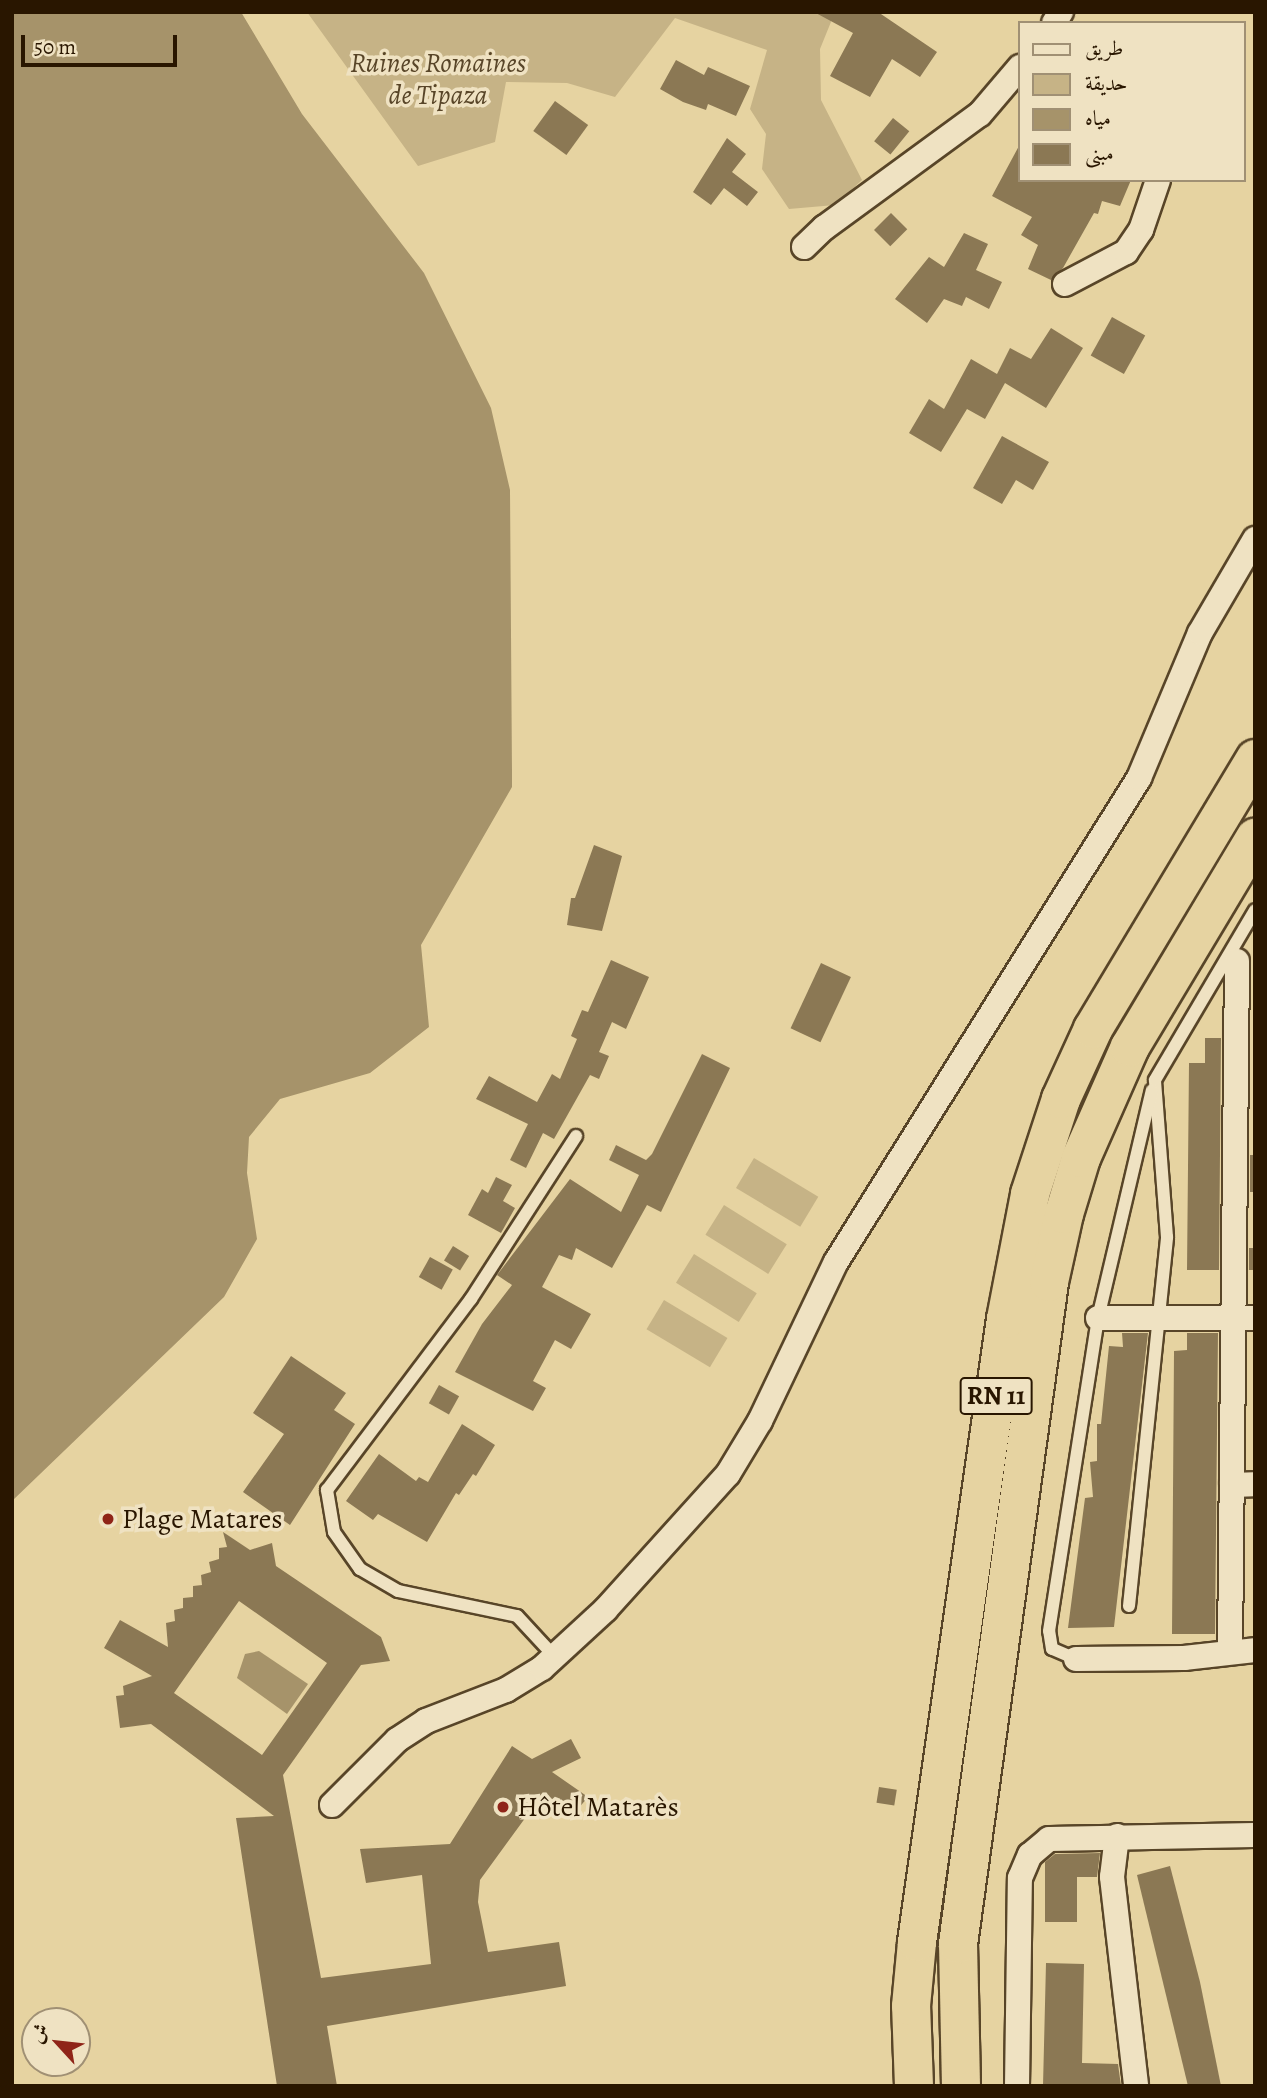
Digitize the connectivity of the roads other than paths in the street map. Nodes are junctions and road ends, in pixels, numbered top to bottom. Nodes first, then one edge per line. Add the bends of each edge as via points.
1 (1018, 69) edge
2 (1157, 182) edge
3 (804, 247) dead end
4 (1065, 284) dead end
5 (1255, 539) edge
6 (1255, 759) edge
7 (1255, 838) edge
8 (1255, 910) edge
9 (1239, 961) edge
10 (1155, 1080) junction
11 (576, 1136) dead end
12 (1245, 1140) edge
13 (1098, 1318) junction
14 (1161, 1318) junction
15 (1244, 1318) edge
16 (1243, 1485) edge
17 (1129, 1606) dead end
18 (1242, 1651) edge
19 (555, 1657) junction
20 (1076, 1658) joint
21 (332, 1805) dead end
22 (1255, 1835) edge
23 (1117, 1836) junction
24 (915, 2086) edge
25 (961, 2086) edge
26 (1017, 2086) edge
27 (1136, 2086) edge

1 - 3 street via 980,114
2 - 4 street via 1141,230 1126,252
5 - 19 street via 1200,633 1139,778 836,1262 740,1457 678,1532
6 - 24 highway, RN 11 via 1093,1029 1060,1099 1030,1194 1006,1319 917,1942 912,2006
7 - 25 highway, RN 11 via 1129,1047 1091,1132 1064,1214 1049,1282 958,1944
8 - 9 lane
9 - 10 lane
9 - 12 street
10 - 13 lane
10 - 14 lane via 1167,1237
11 - 19 lane via 471,1299 327,1490 334,1532 360,1569 398,1591 517,1616
12 - 15 street
13 - 14 street
13 - 20 lane via 1049,1632 1052,1649
14 - 15 street
14 - 17 lane
15 - 16 street
16 - 18 street
18 - 20 street via 1184,1658
19 - 21 street via 506,1690 426,1721 397,1740
22 - 23 street
23 - 26 street via 1049,1839 1030,1855 1020,1878
23 - 27 street via 1112,1877

